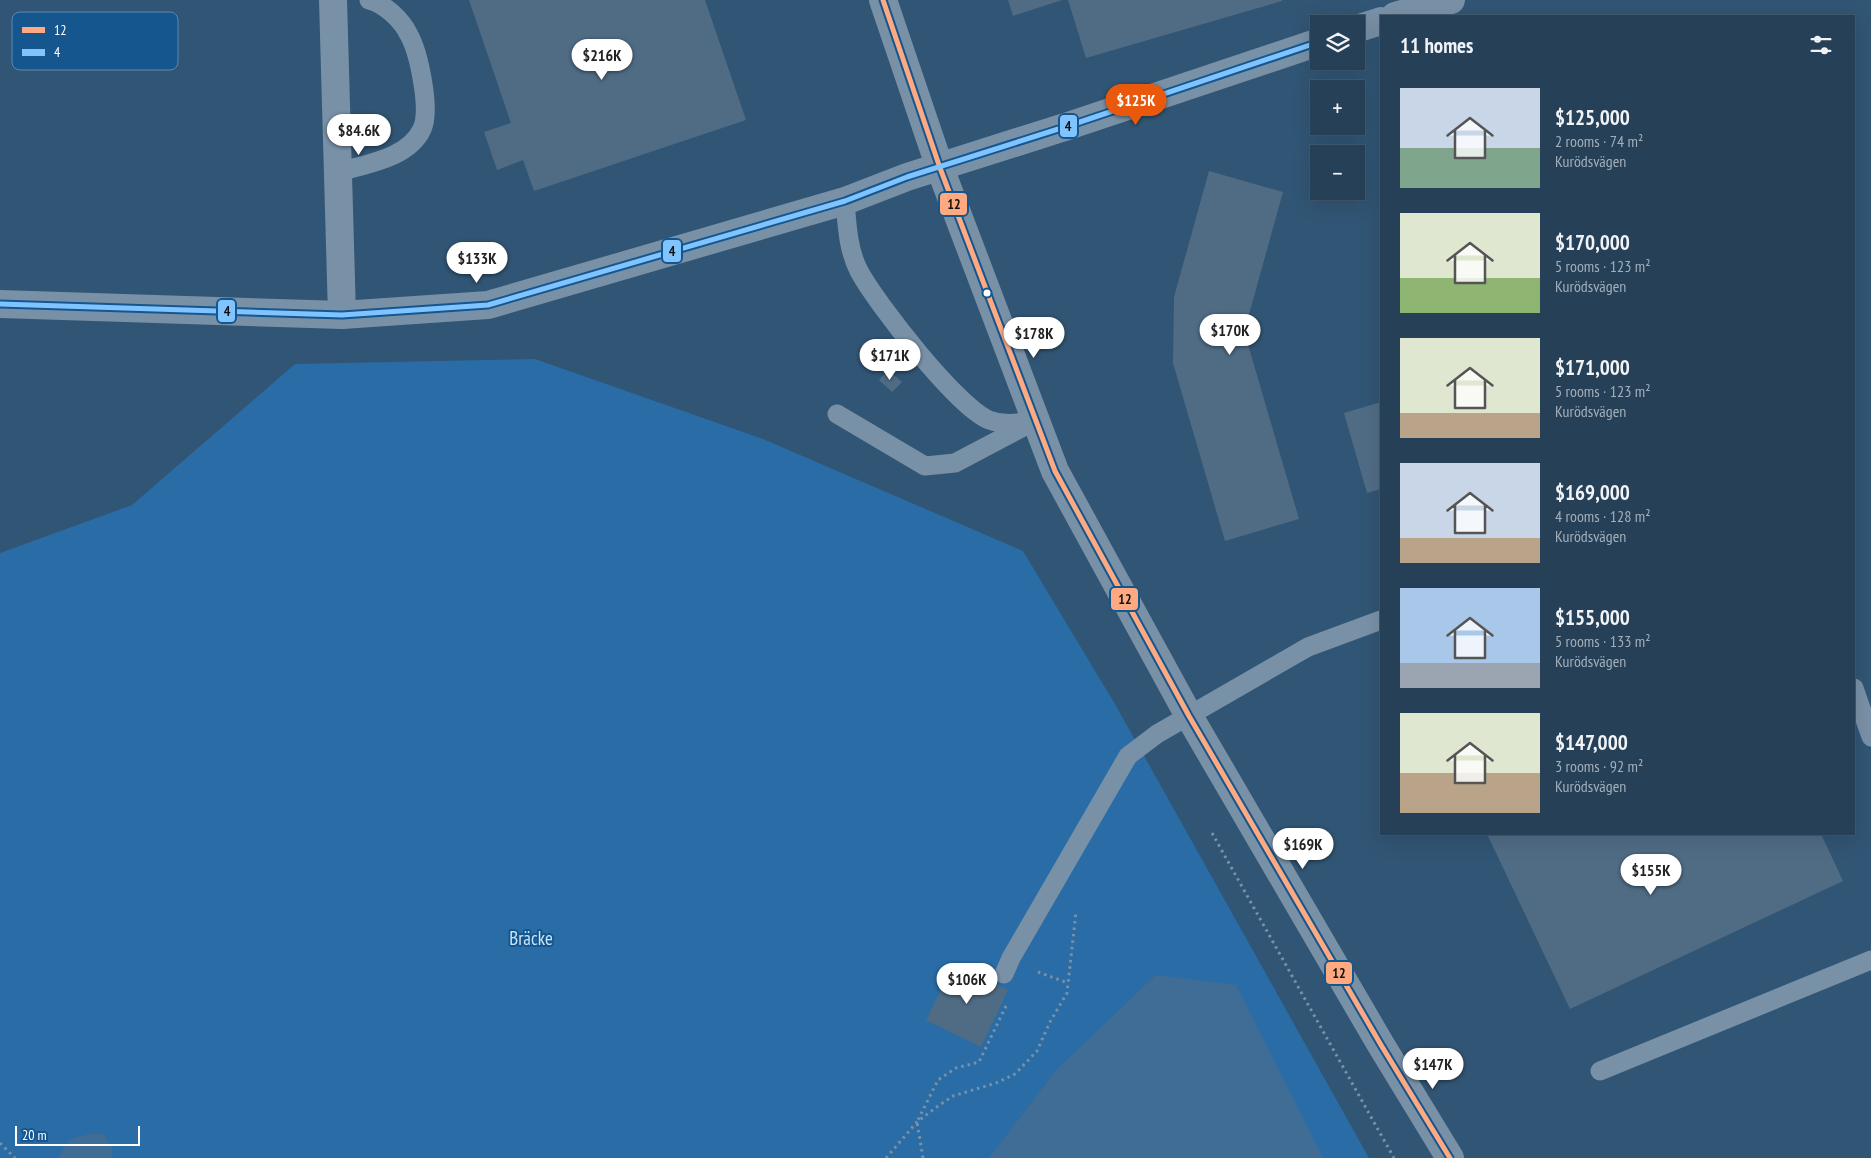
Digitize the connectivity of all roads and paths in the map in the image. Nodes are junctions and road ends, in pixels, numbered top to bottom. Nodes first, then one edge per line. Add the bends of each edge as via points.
1 (336, 0) edge
2 (369, 0) edge
3 (883, 0) edge
4 (1451, 0) edge
5 (1398, 15) edge
6 (1380, 21) edge
7 (1365, 26) edge
8 (1310, 45) edge
9 (940, 168) junction
10 (339, 172) junction
11 (844, 201) junction
12 (0, 304) edge
13 (342, 315) junction
14 (837, 414) dead end
15 (1034, 420) junction
16 (1380, 620) edge
17 (1855, 691) edge
18 (1189, 716) junction
19 (1871, 737) edge
20 (1210, 828) dead end
21 (1065, 864) junction
22 (1871, 960) edge
23 (1004, 974) dead end
24 (990, 1044) dead end
25 (1600, 1071) dead end
26 (917, 1122) junction
27 (0, 1143) edge
28 (15, 1158) edge
29 (886, 1158) edge
30 (923, 1158) edge
31 (1394, 1158) edge
32 (1450, 1158) edge

1 - 10 street
2 - 10 lane via 388,10 410,35 426,106 422,129 409,144 391,156
3 - 9 street
4 - 5 street
6 - 7 street
8 - 9 street
9 - 11 street
9 - 15 street
10 - 13 street
11 - 13 street via 488,304
11 - 15 lane via 848,237 859,270 892,319 935,372 988,420 1010,424
12 - 13 street
14 - 15 lane via 926,466 955,463
15 - 18 street via 1055,471
16 - 18 lane via 1308,647
17 - 19 lane
18 - 21 lane via 1128,756
18 - 32 street via 1380,1045
20 - 31 path
21 - 23 lane
21 - 26 path via 1079,888 1067,993 1037,1051 1015,1074 954,1096
22 - 25 lane
24 - 26 path via 979,1062 956,1068 938,1080
26 - 29 path
26 - 30 path
27 - 28 path

